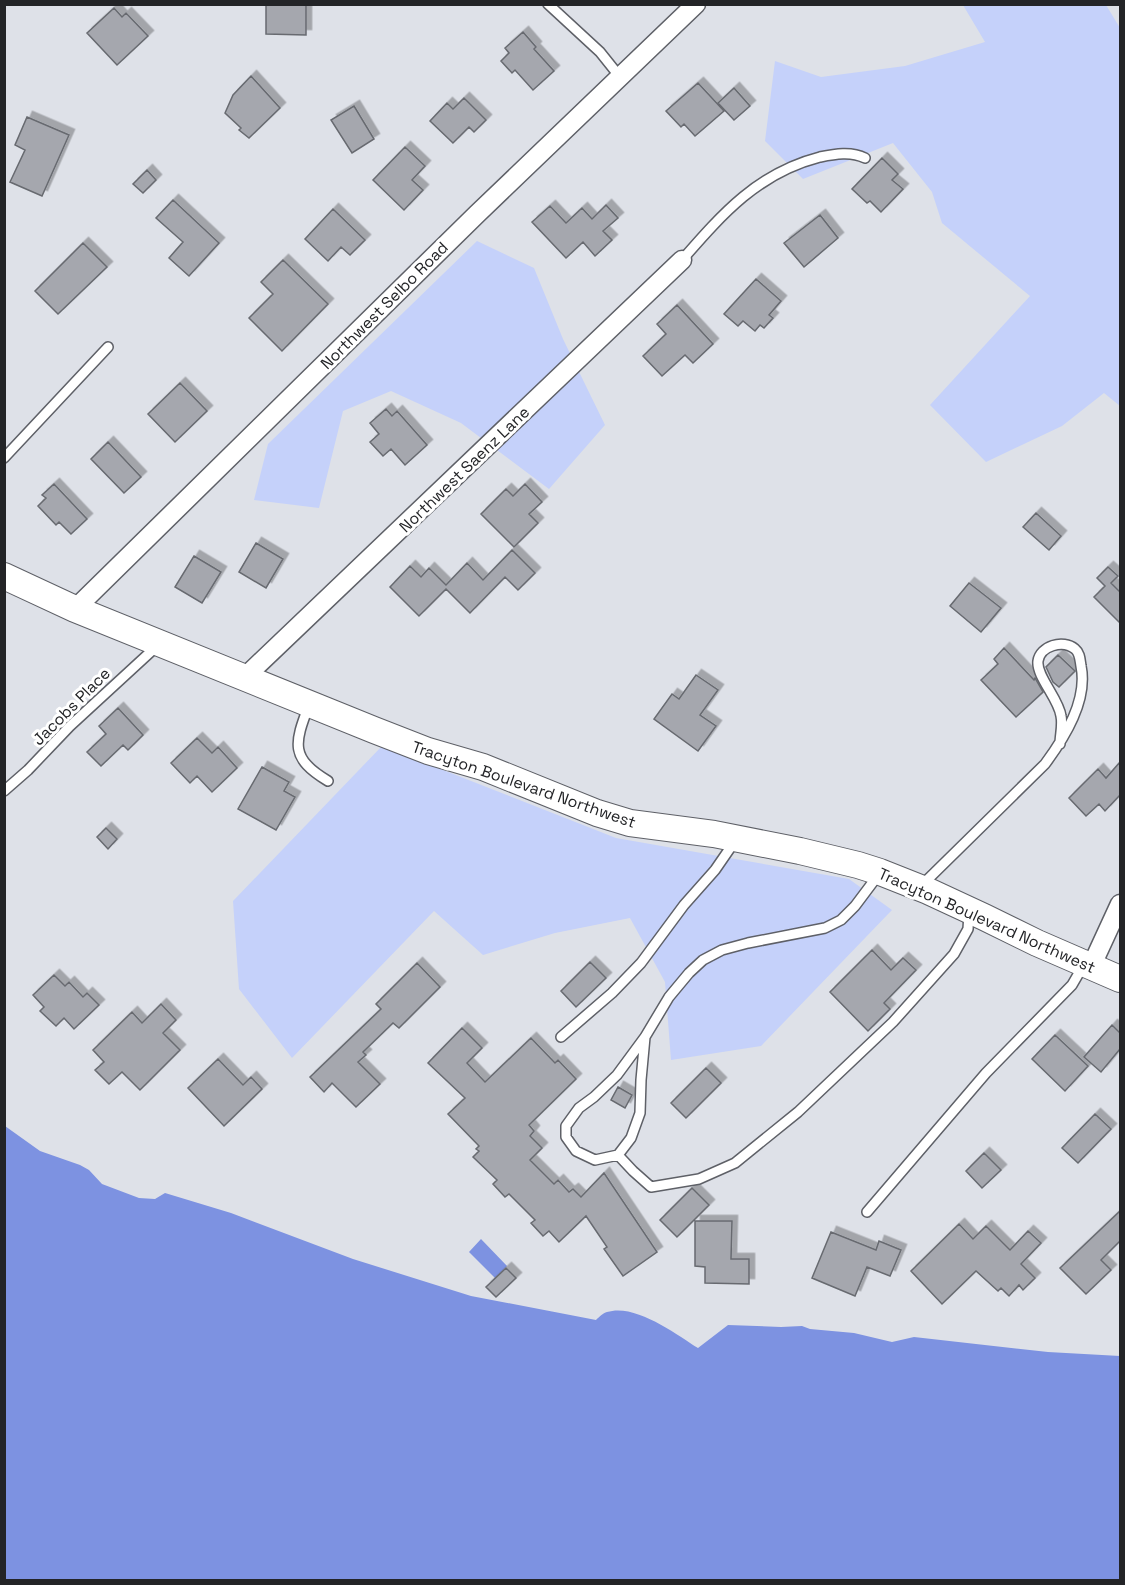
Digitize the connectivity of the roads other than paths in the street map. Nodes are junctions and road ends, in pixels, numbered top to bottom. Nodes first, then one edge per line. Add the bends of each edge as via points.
1 (548, 4) edge
2 (696, 4) edge
3 (620, 77) junction
4 (865, 158) dead end
5 (682, 260) joint
6 (108, 348) dead end
7 (4, 458) edge
8 (4, 576) edge
9 (75, 609) junction
10 (159, 644) junction
11 (245, 677) junction
12 (310, 704) junction
13 (1060, 744) junction
14 (328, 781) dead end
15 (4, 791) edge
16 (737, 839) junction
17 (880, 872) junction
18 (920, 888) junction
19 (1120, 904) edge
20 (969, 910) junction
21 (1088, 965) junction
22 (1120, 979) edge
23 (561, 1037) dead end
24 (645, 1037) junction
25 (618, 1155) junction
26 (867, 1212) dead end

1 - 3 lane via 600,52
2 - 3 street, Northwest Selbo Road
3 - 9 street, Northwest Selbo Road
4 - 5 lane via 833,154 801,162 769,177 739,200
5 - 11 street, Northwest Saenz Lane
6 - 7 lane
8 - 9 main road, Tracyton Boulevard Northwest
9 - 10 main road, Tracyton Boulevard Northwest
10 - 11 main road, Tracyton Boulevard Northwest
10 - 15 lane, Jacobs Place
11 - 12 main road, Tracyton Boulevard Northwest
12 - 14 lane via 299,736 299,754 313,772
12 - 16 main road, Tracyton Boulevard Northwest via 630,824
13 - 13 lane via 1077,708 1083,678 1075,649 1053,645 1040,654 1038,665 1061,716
13 - 18 lane via 1046,764
16 - 17 main road, Tracyton Boulevard Northwest
16 - 23 lane via 641,963
17 - 18 main road, Tracyton Boulevard Northwest
17 - 24 lane via 855,906 841,920 825,928 748,943 703,960 669,997
18 - 20 main road, Tracyton Boulevard Northwest
19 - 21 street
20 - 21 main road, Tracyton Boulevard Northwest
20 - 25 lane via 968,930 954,954 893,1022 798,1112 735,1163 699,1179 651,1187
21 - 22 main road, Tracyton Boulevard Northwest
21 - 26 lane via 986,1073
24 - 25 lane via 640,1113 631,1138
24 - 25 lane via 617,1075 579,1108 566,1126 566,1137 576,1151 595,1160

